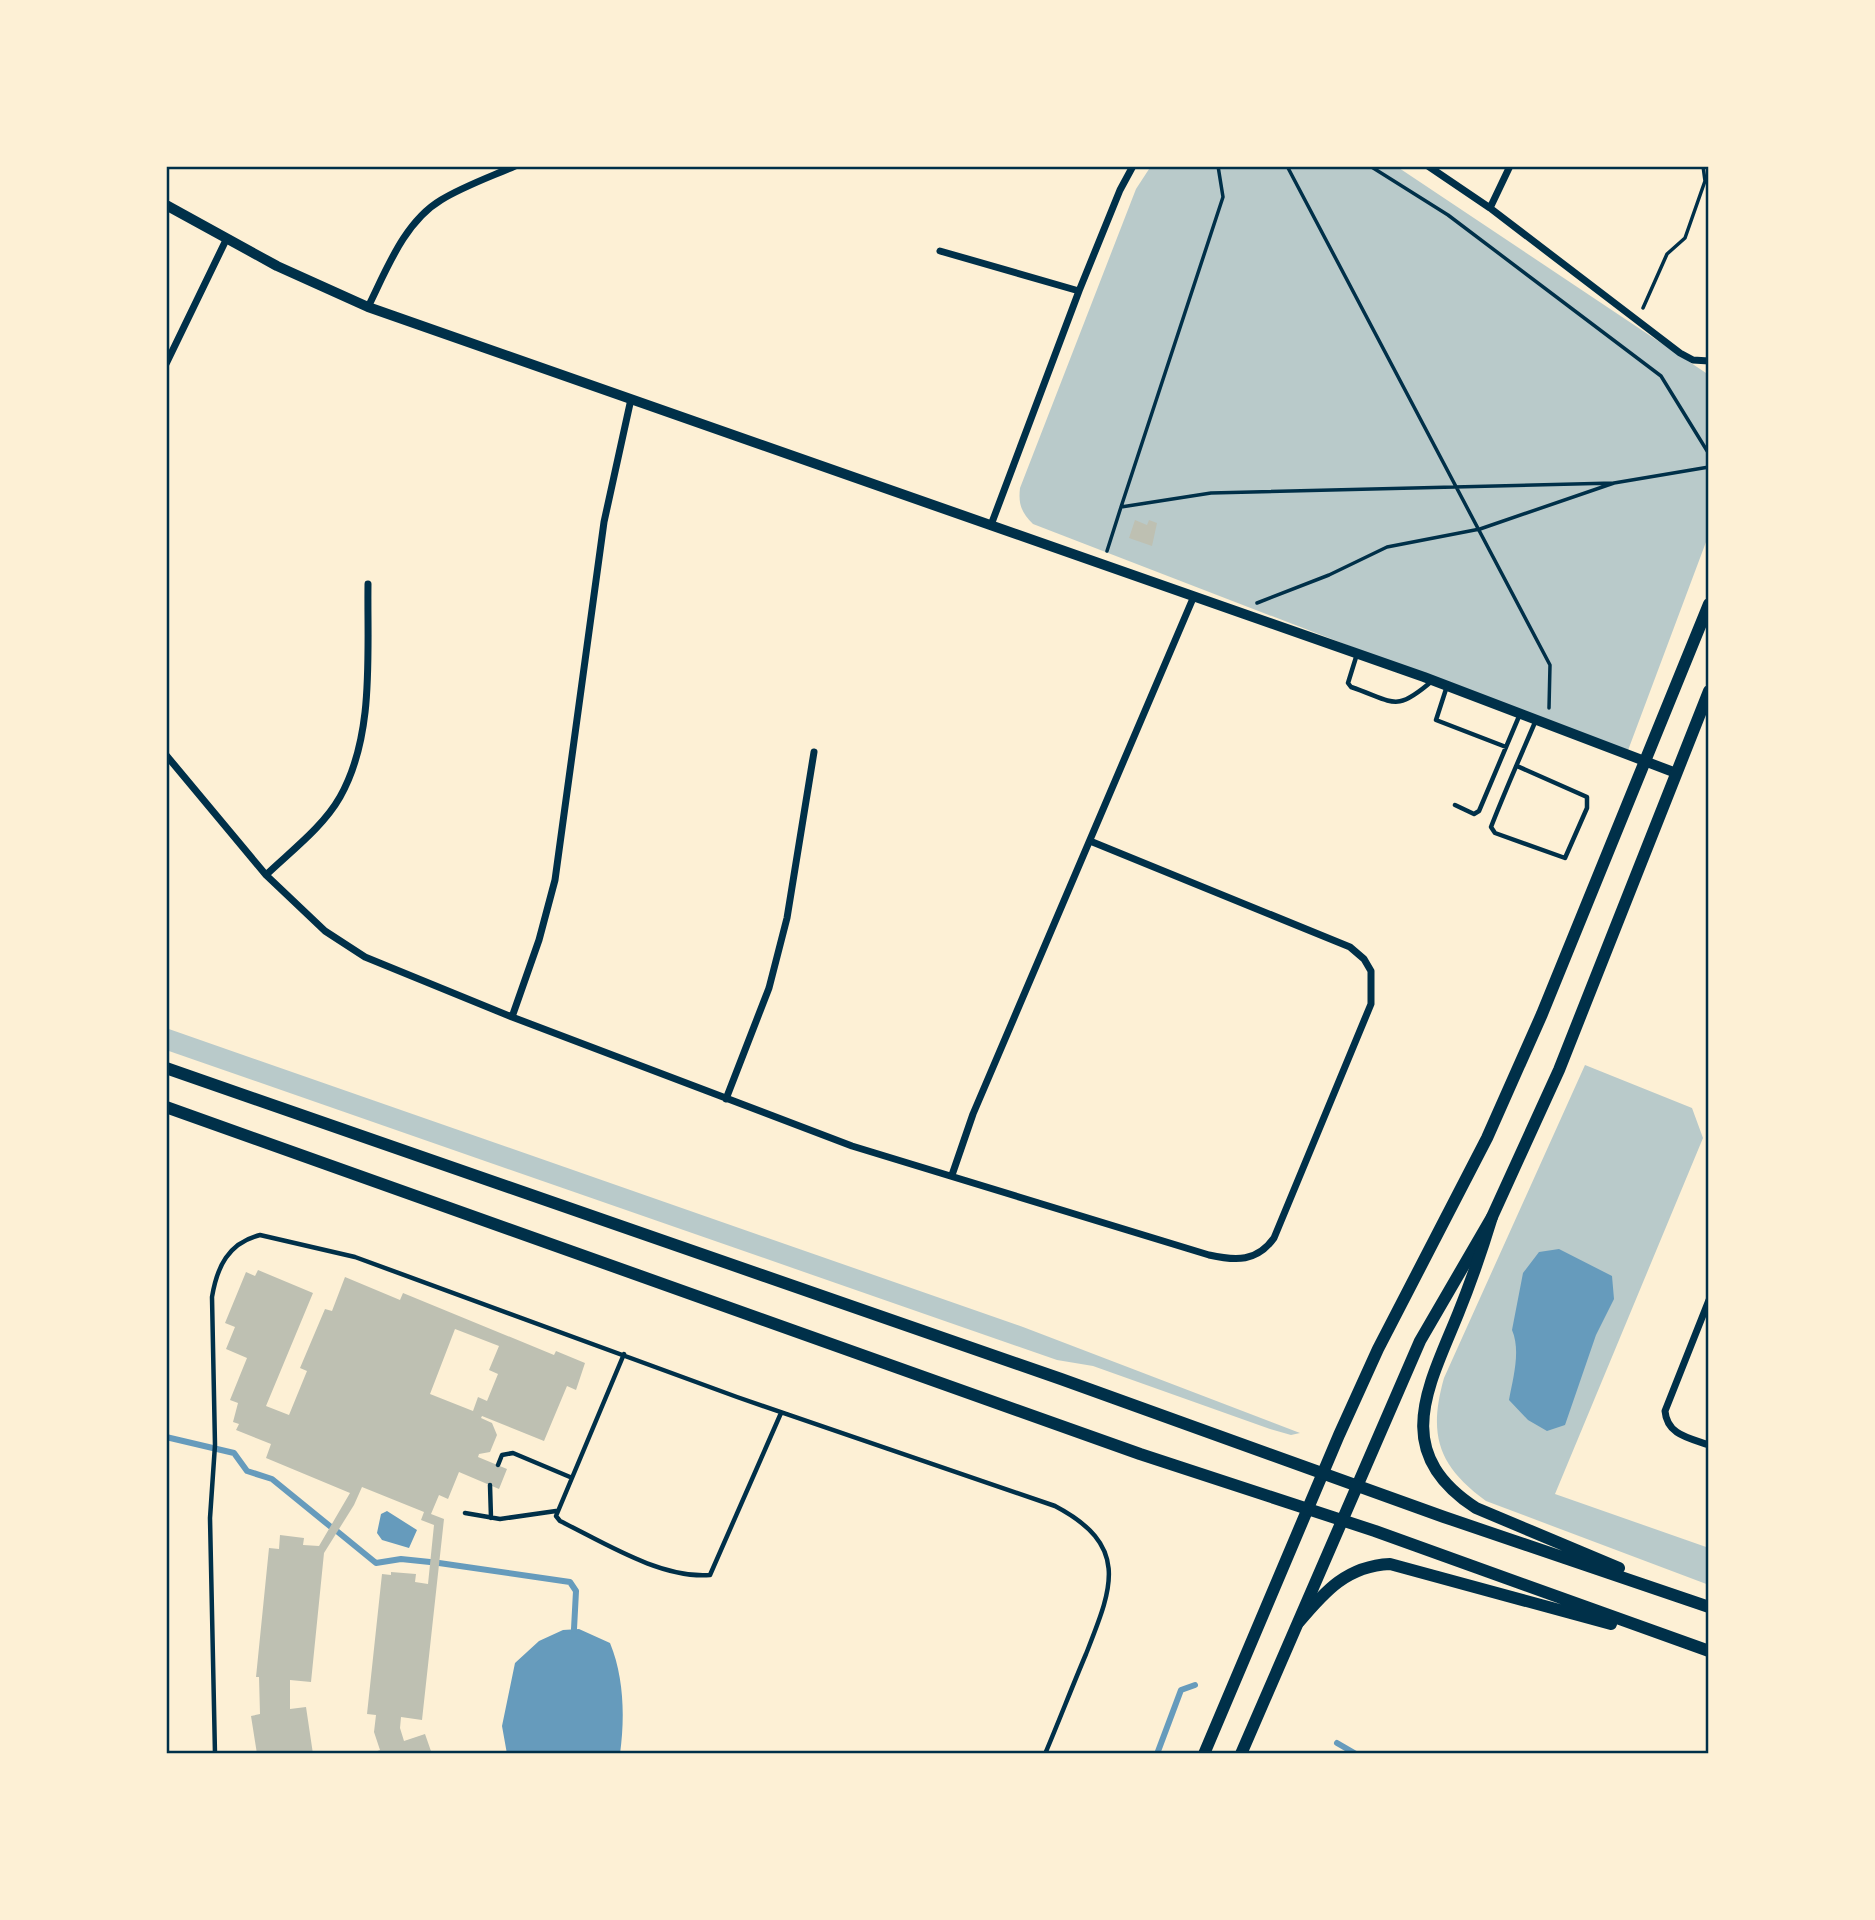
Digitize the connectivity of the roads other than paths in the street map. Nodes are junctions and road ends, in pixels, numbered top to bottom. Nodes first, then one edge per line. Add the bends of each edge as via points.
1 (515, 166) edge
2 (1133, 166) edge
3 (1428, 166) edge
4 (1510, 166) edge
5 (166, 205) edge
6 (1490, 208) junction
7 (226, 240) junction
8 (940, 251) dead end
9 (1079, 291) junction
10 (368, 307) junction
11 (1709, 361) edge
12 (166, 363) edge
13 (631, 399) junction
14 (991, 525) junction
15 (369, 584) dead end
16 (1194, 596) junction
17 (1709, 604) edge
18 (1357, 653) junction
19 (1433, 680) junction
20 (1447, 685) junction
21 (1709, 691) edge
22 (1520, 713) junction
23 (1536, 719) junction
24 (1506, 747) junction
25 (814, 752) dead end
26 (166, 755) edge
27 (1646, 761) junction
28 (1517, 766) junction
29 (1676, 773) junction
30 (1455, 806) dead end
31 (1090, 841) junction
32 (266, 875) junction
33 (512, 1017) junction
34 (166, 1068) edge
35 (726, 1099) junction
36 (166, 1107) edge
37 (952, 1175) junction
38 (1492, 1217) junction
39 (1709, 1300) edge
40 (624, 1354) junction
41 (781, 1413) junction
42 (1709, 1445) edge
43 (498, 1465) dead end
44 (1322, 1474) junction
45 (570, 1477) junction
46 (490, 1485) dead end
47 (1357, 1486) junction
48 (1308, 1509) junction
49 (556, 1511) junction
50 (465, 1513) dead end
51 (491, 1518) junction
52 (1343, 1520) junction
53 (1677, 1594) junction
54 (1709, 1607) edge
55 (1299, 1622) junction
56 (1673, 1639) junction
57 (1709, 1651) edge
58 (215, 1754) edge
59 (1045, 1754) edge
60 (1204, 1754) edge
61 (1241, 1754) edge

1 - 10 street via 438,201 426,212 398,248
2 - 9 street
3 - 6 street
4 - 6 street
5 - 7 street
6 - 11 street via 1680,353
7 - 10 street
7 - 12 street
8 - 9 street
9 - 14 street
10 - 13 street
13 - 14 street
13 - 33 street via 604,522 555,880
14 - 16 street
15 - 32 street via 363,720 353,767 339,799
16 - 18 street
16 - 31 street
17 - 27 main road
18 - 19 street
18 - 19 lane via 1351,687 1400,703
19 - 20 street
20 - 22 street
20 - 24 lane via 1436,720
21 - 29 main road
22 - 23 street
22 - 24 lane
23 - 27 street
23 - 28 lane
24 - 30 lane via 1479,811 1471,813
25 - 35 street via 787,918 769,988
26 - 32 street
27 - 29 street
27 - 44 main road via 1487,1138 1378,1349
28 - 28 lane via 1587,797 1585,813 1565,858 1492,831
29 - 38 main road via 1559,1070
31 - 37 street via 973,1114
31 - 37 street via 1350,947 1371,971 1371,1004 1358,1038 1274,1238 1256,1256 1230,1259 1209,1255
32 - 33 street via 325,931 365,957
33 - 35 street
34 - 44 main road
35 - 37 street via 852,1146
36 - 48 main road via 1127,1449
38 - 47 main road via 1420,1341
38 - 53 main road via 1424,1399 1425,1439 1431,1459 1459,1497 1476,1508
39 - 42 street via 1665,1411 1674,1432
40 - 41 lane
40 - 45 lane
40 - 58 lane via 355,1257 274,1236 260,1235 236,1245 215,1277 211,1307
41 - 49 lane via 710,1575 666,1570 560,1521
41 - 59 lane via 1055,1506 1094,1533 1108,1562 1108,1593
43 - 45 lane via 502,1455 513,1453
44 - 47 main road
44 - 48 main road
45 - 49 lane
46 - 51 lane
47 - 52 main road
47 - 53 main road
48 - 52 main road
48 - 60 main road
49 - 51 lane
50 - 51 lane
52 - 55 main road
52 - 56 main road
53 - 54 main road
55 - 56 main road via 1339,1579 1390,1564 1522,1603
55 - 61 main road
56 - 57 main road

